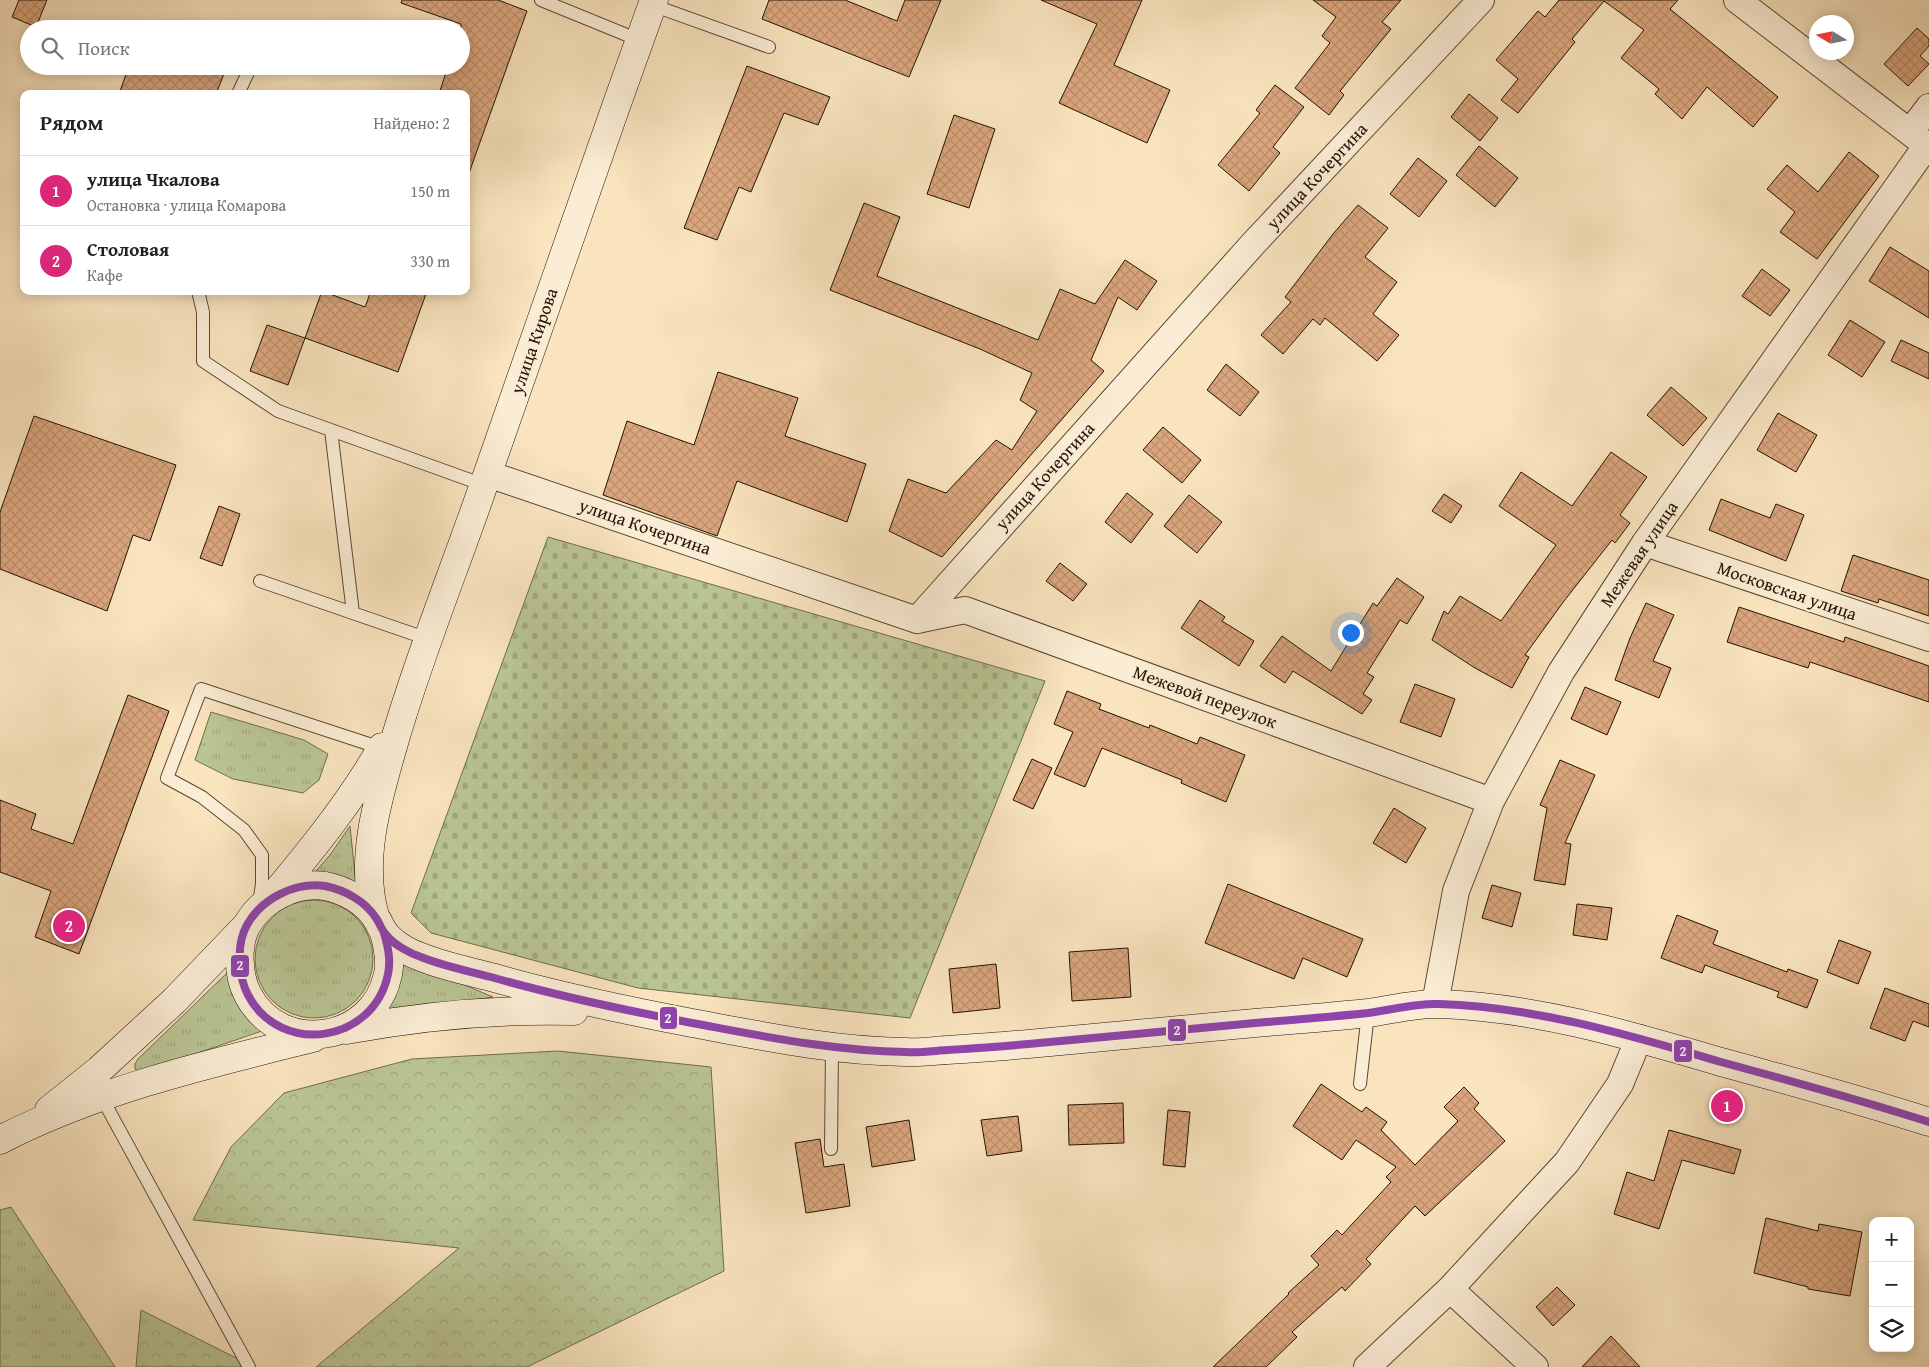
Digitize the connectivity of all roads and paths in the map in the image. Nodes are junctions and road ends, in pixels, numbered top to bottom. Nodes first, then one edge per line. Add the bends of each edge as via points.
1 (541, 0) edge
2 (1481, 0) edge
3 (1737, 0) edge
4 (653, 2) edge
5 (639, 40) junction
6 (769, 47) dead end
7 (246, 75) edge
8 (240, 90) edge
9 (1929, 107) edge
10 (1922, 141) edge
11 (199, 295) edge
12 (331, 430) junction
13 (486, 480) junction
14 (1645, 543) junction
15 (260, 581) dead end
16 (353, 613) junction
17 (917, 620) junction
18 (1929, 638) edge
19 (428, 639) junction
20 (412, 682) junction
21 (381, 748) junction
22 (1491, 801) junction
23 (258, 912) junction
24 (380, 925) junction
25 (1435, 1004) junction
26 (1368, 1013) junction
27 (648, 1015) junction
28 (332, 1033) junction
29 (1639, 1038) junction
30 (832, 1046) junction
31 (1360, 1084) dead end
32 (102, 1098) junction
33 (1929, 1122) edge
34 (30, 1124) junction
35 (0, 1140) edge
36 (831, 1149) dead end
37 (1450, 1289) junction
38 (249, 1367) edge
39 (1367, 1367) edge
40 (1535, 1367) edge

1 - 5 lane
2 - 17 street, улица Кочергина via 1253,244
3 - 10 street
4 - 5 main road, улица Кирова
4 - 6 lane
5 - 13 main road, улица Кирова
7 - 8 lane
9 - 10 street, Межевая улица
10 - 14 street, Межевая улица
11 - 12 lane via 203,312 203,361 278,411
12 - 13 lane
12 - 16 lane
13 - 17 street, улица Кочергина
13 - 19 main road, улица Кирова
14 - 18 street, Московская улица
14 - 22 street, Межевая улица via 1561,672
15 - 16 lane
16 - 19 lane
17 - 22 street, Межевой переулок via 965,610
19 - 20 main road, улица Кирова
20 - 21 main road
20 - 24 main road via 379,796 372,835 370,901
21 - 23 main road via 347,802
21 - 23 lane via 200,689 167,778 202,798 244,830 262,856
22 - 25 street, Межевая улица via 1456,891
23 - 24 main road via 298,887 319,885 342,890 366,906
23 - 28 main road via 240,952 240,974 248,995 263,1015 280,1027 298,1033
23 - 34 main road via 174,1001 99,1070
24 - 27 main road via 398,945 420,957 538,990
24 - 28 main road via 389,951 388,975 379,998 362,1019
25 - 26 main road
25 - 29 main road via 1568,1020
26 - 30 main road via 1007,1046 906,1052
26 - 31 lane
27 - 28 main road via 534,1010 457,1014
27 - 30 main road via 805,1044
28 - 32 main road
29 - 33 main road
29 - 37 street via 1620,1084 1567,1162
30 - 36 lane
32 - 34 main road
32 - 38 lane
34 - 35 main road
37 - 39 street
37 - 40 street

